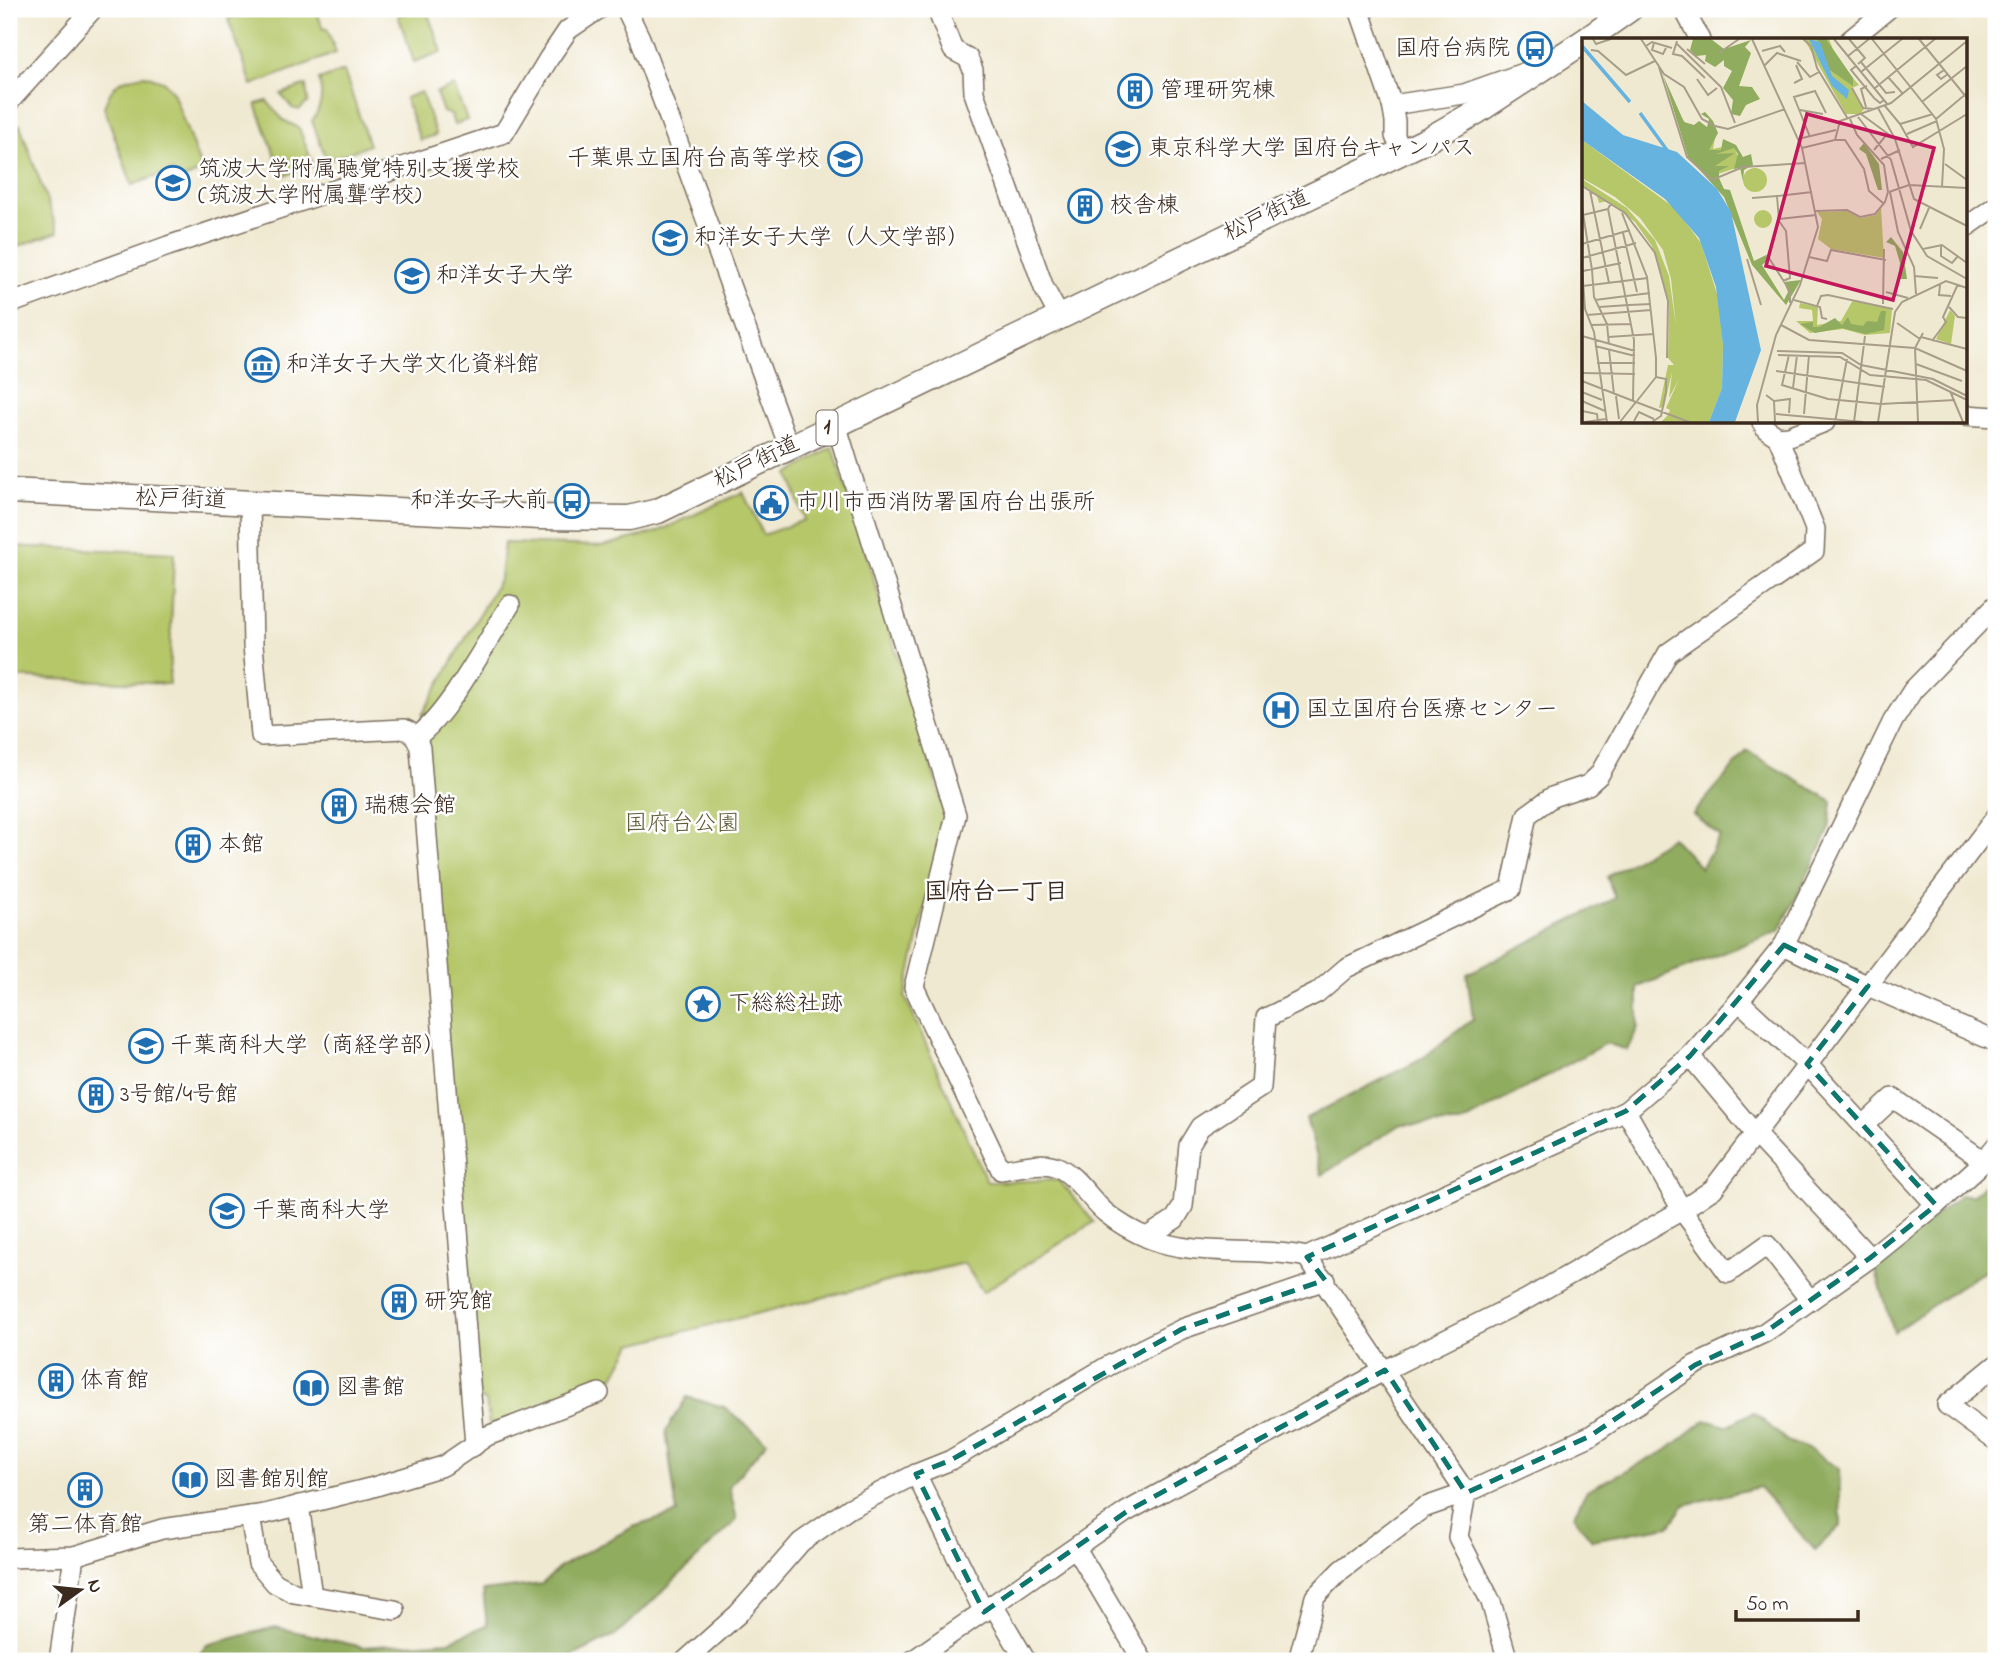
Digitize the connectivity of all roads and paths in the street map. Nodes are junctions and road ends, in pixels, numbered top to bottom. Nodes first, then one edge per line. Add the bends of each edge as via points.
1 (93, 9) edge
2 (599, 9) edge
3 (626, 9) edge
4 (937, 9) edge
5 (1359, 9) edge
6 (1629, 9) edge
7 (1684, 9) edge
8 (1888, 9) edge
9 (1592, 38) edge
10 (1699, 38) edge
11 (1852, 38) edge
12 (1577, 50) edge
13 (9, 102) edge
14 (1392, 105) junction
15 (1402, 152) junction
16 (1996, 206) edge
17 (1966, 227) edge
18 (9, 304) edge
19 (1059, 316) junction
20 (1966, 415) edge
21 (1996, 417) edge
22 (836, 424) junction
23 (1763, 424) edge
24 (1820, 424) edge
25 (1778, 437) junction
26 (789, 447) junction
27 (9, 491) edge
28 (250, 503) junction
29 (510, 605) dead end
30 (1996, 605) edge
31 (416, 737) junction
32 (1996, 817) edge
33 (1784, 945) junction
34 (1868, 986) junction
35 (1739, 1001) junction
36 (1996, 1042) edge
37 (1690, 1056) junction
38 (1807, 1064) junction
39 (1626, 1111) junction
40 (1864, 1125) junction
41 (1755, 1134) junction
42 (1993, 1151) edge
43 (1936, 1205) junction
44 (1682, 1210) junction
45 (1147, 1237) junction
46 (1307, 1257) junction
47 (1870, 1258) junction
48 (1325, 1280) junction
49 (1810, 1300) junction
50 (1996, 1365) edge
51 (1385, 1370) junction
52 (598, 1393) dead end
53 (1996, 1441) edge
54 (475, 1445) junction
55 (916, 1474) junction
56 (1466, 1493) junction
57 (299, 1505) junction
58 (250, 1516) junction
59 (1076, 1548) junction
60 (74, 1556) junction
61 (9, 1558) edge
62 (312, 1596) junction
63 (989, 1608) junction
64 (395, 1610) dead end
65 (60, 1661) edge
66 (685, 1661) edge
67 (912, 1661) edge
68 (1026, 1661) edge
69 (1143, 1661) edge
70 (1298, 1661) edge
71 (1508, 1661) edge

1 - 13 street
2 - 18 street via 568,30 505,133
3 - 26 street
4 - 19 street via 953,50 968,58 973,70 974,93 1044,288
5 - 14 street
6 - 9 main road, 松戸街道 / 1
7 - 10 street
8 - 11 street
12 - 14 street via 1464,94
12 - 15 main road, 松戸街道 / 1
14 - 15 street
15 - 19 main road, 松戸街道 / 1
16 - 17 street
19 - 22 main road, 松戸街道 / 1
20 - 21 street
22 - 26 main road, 松戸街道 / 1
22 - 45 street via 956,814 914,987 1001,1170 1054,1166 1066,1172 1107,1214
23 - 25 street
24 - 25 street
25 - 45 street via 1815,529 1814,551 1668,653 1599,775 1588,785 1552,797 1527,815 1511,889 1346,968 1317,993 1266,1018 1261,1087 1200,1127 1189,1145 1183,1206 1175,1219
26 - 28 main road, 松戸街道 / 1 via 658,511 629,518
27 - 28 main road, 松戸街道 / 1
28 - 31 street via 253,645 261,736 404,729
29 - 31 street via 460,686 427,730
30 - 33 street via 1913,690 1893,721
31 - 54 street
32 - 34 street
33 - 34 street
33 - 35 street
34 - 36 street
34 - 38 street
35 - 37 street
35 - 38 street
37 - 39 street
37 - 41 street
38 - 40 street
38 - 41 street
39 - 44 street
39 - 46 street
40 - 42 street via 1893,1098
40 - 43 street
41 - 44 street via 1713,1189
41 - 47 street
42 - 43 street
43 - 47 street
44 - 49 street via 1728,1273 1767,1245
44 - 51 street via 1527,1299
45 - 46 street via 1176,1247
46 - 48 street
47 - 49 street
48 - 51 street
48 - 55 street via 1182,1329 1108,1366 951,1460
49 - 56 street via 1764,1333 1695,1366 1590,1436
50 - 53 street via 1947,1405
51 - 56 street
51 - 59 street via 1126,1511
52 - 54 street via 487,1436
54 - 57 street via 443,1466
55 - 63 street
55 - 66 street via 850,1508 801,1542 738,1614
56 - 70 street via 1423,1508 1341,1570 1315,1597
56 - 71 street via 1458,1536 1492,1602
57 - 58 street
57 - 62 street
58 - 60 street via 162,1529
58 - 62 street via 258,1563 275,1583
59 - 63 street
59 - 69 street
60 - 61 street
60 - 65 street
62 - 64 street
63 - 67 street
63 - 68 street

